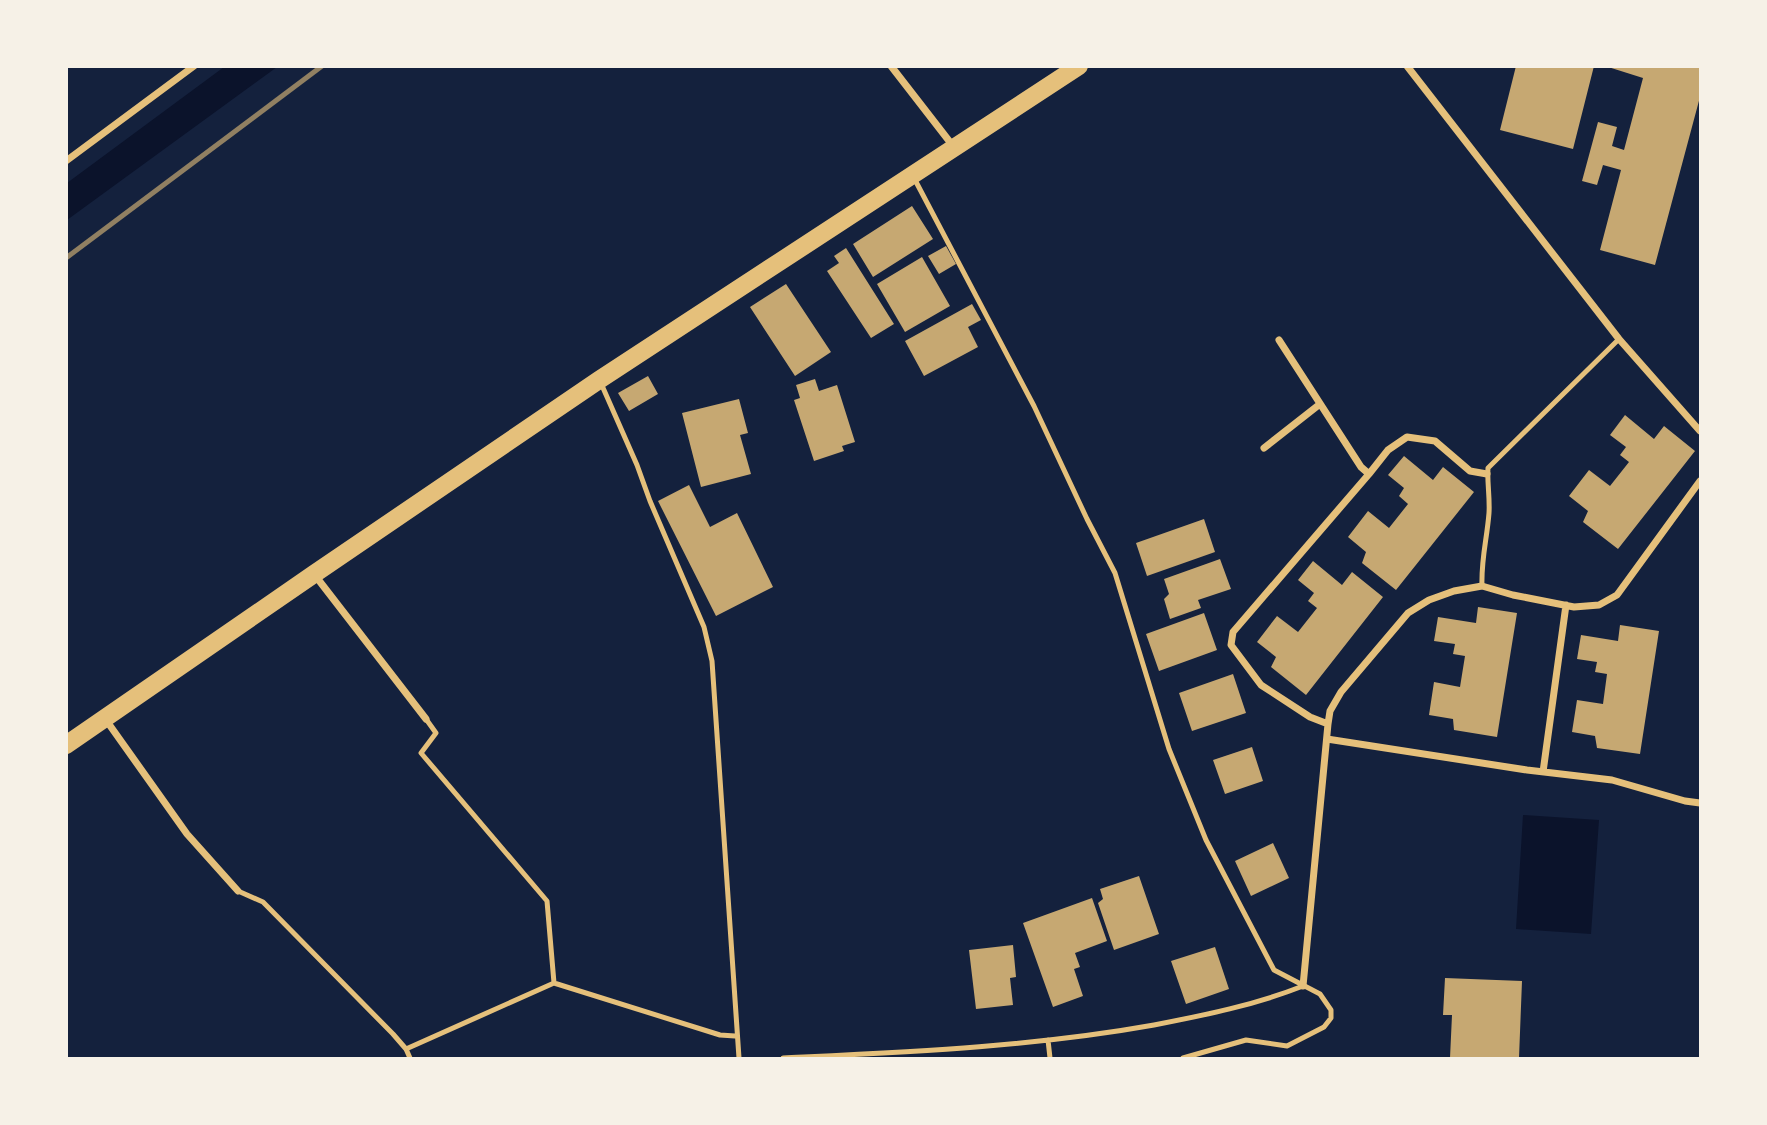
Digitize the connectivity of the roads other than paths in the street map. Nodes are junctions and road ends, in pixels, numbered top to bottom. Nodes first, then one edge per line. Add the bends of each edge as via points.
1 (194, 66) edge
2 (891, 66) edge
3 (1079, 66) edge
4 (1407, 66) edge
5 (955, 149) junction
6 (66, 160) edge
7 (912, 175) junction
8 (1619, 339) junction
9 (1279, 340) dead end
10 (599, 380) junction
11 (1320, 404) junction
12 (1700, 430) edge
13 (1264, 447) dead end
14 (1370, 474) junction
15 (1487, 474) junction
16 (1700, 481) edge
17 (314, 574) junction
18 (1482, 586) junction
19 (1566, 605) junction
20 (106, 719) junction
21 (426, 719) joint
22 (1328, 723) junction
23 (1326, 738) junction
24 (66, 746) edge
25 (1542, 772) junction
26 (1700, 803) edge
27 (238, 891) joint
28 (554, 983) junction
29 (1303, 986) junction
30 (735, 1036) junction
31 (1048, 1040) junction
32 (406, 1049) junction
33 (961, 1049) junction
34 (410, 1059) edge
35 (738, 1059) edge
36 (783, 1059) edge
37 (961, 1059) edge
38 (1050, 1059) edge
39 (1183, 1059) edge

1 - 6 street
2 - 5 street
3 - 5 main road
4 - 8 street
5 - 7 main road
7 - 10 main road
7 - 29 lane via 1034,406 1115,573 1169,749 1206,840 1274,970
8 - 12 street
8 - 15 lane
9 - 11 street
10 - 17 main road
10 - 30 lane via 704,627 712,661
11 - 13 street
11 - 14 street
14 - 15 street via 1388,450 1406,437 1434,441 1471,471
14 - 22 street via 1233,632 1231,645 1261,685 1310,717
15 - 18 lane via 1489,517 1481,561
16 - 19 street via 1617,595 1599,605
17 - 20 main road
17 - 21 street
18 - 19 street
18 - 22 street via 1429,600 1408,613 1341,692
19 - 25 street
20 - 24 main road
20 - 27 street via 187,834
21 - 28 lane via 436,733 421,753 547,901
22 - 23 street
23 - 25 street
23 - 29 street
25 - 26 street via 1612,780
27 - 32 lane via 263,902
28 - 30 lane
28 - 32 lane
29 - 31 lane via 1267,1000 1191,1018
29 - 39 lane via 1320,993 1331,1010 1331,1018 1319,1032 1287,1046 1246,1040
30 - 35 lane
31 - 33 lane
31 - 38 lane
32 - 34 lane
33 - 36 lane
33 - 37 lane

